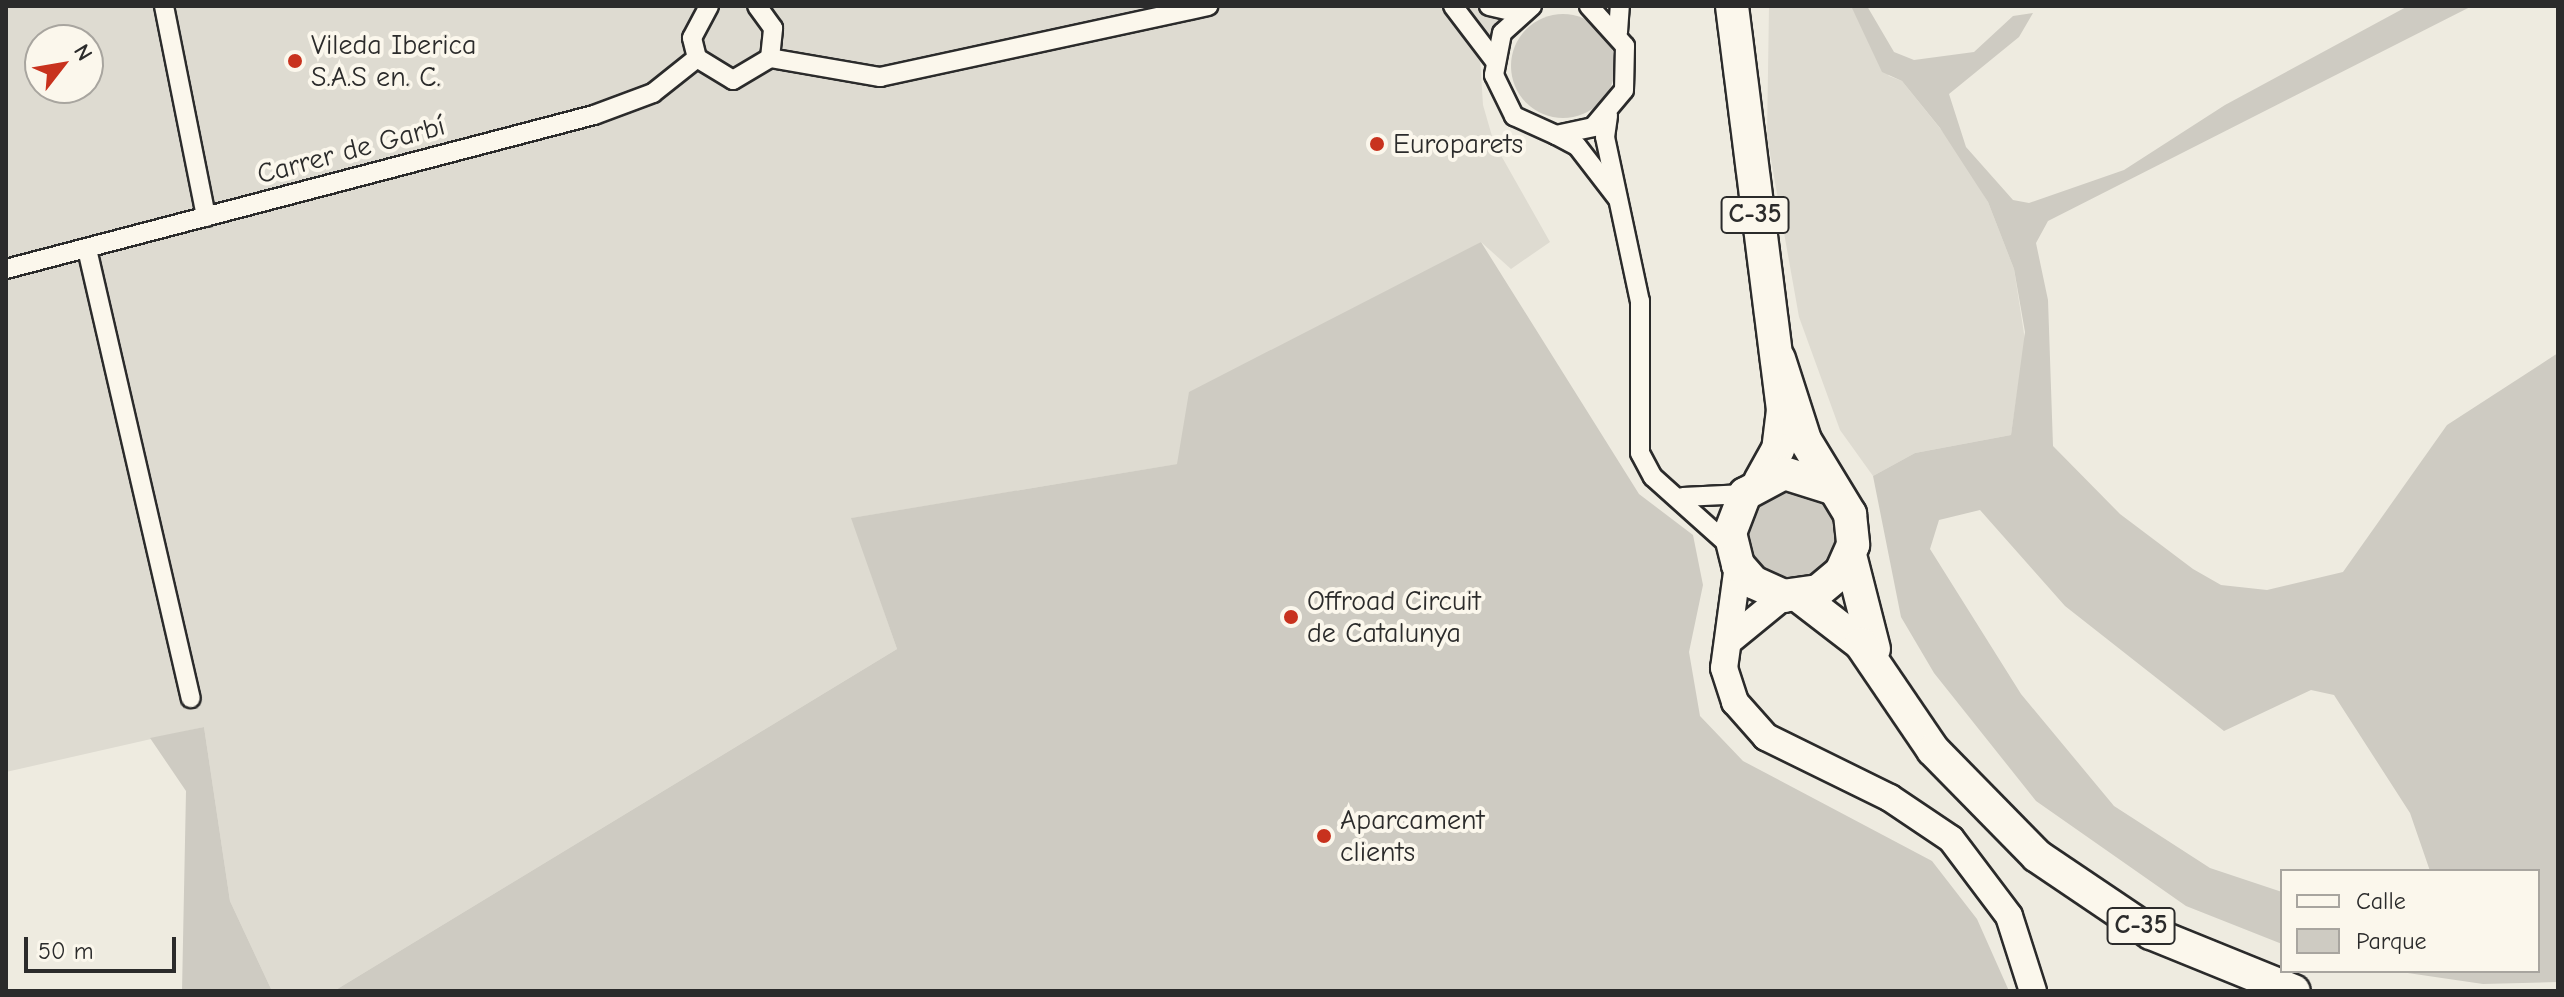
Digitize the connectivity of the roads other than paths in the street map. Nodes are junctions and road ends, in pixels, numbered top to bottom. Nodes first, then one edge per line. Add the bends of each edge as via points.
1 (164, 6) edge
2 (709, 6) edge
3 (757, 6) edge
4 (1208, 6) edge
5 (1453, 6) edge
6 (1489, 6) edge
7 (1589, 6) edge
8 (1620, 6) edge
9 (1732, 6) edge
10 (1526, 10) edge
11 (1618, 32) junction
12 (697, 58) junction
13 (770, 58) junction
14 (1494, 60) junction
15 (1608, 116) junction
16 (1556, 135) junction
17 (1620, 203) junction
18 (206, 217) junction
19 (87, 249) junction
20 (6, 269) edge
21 (1779, 359) junction
22 (1752, 488) junction
23 (1832, 488) junction
24 (1683, 497) junction
25 (1850, 555) junction
26 (1734, 556) junction
27 (1792, 596) junction
28 (1729, 641) junction
29 (1884, 675) junction
30 (191, 698) dead end
31 (2033, 991) edge
32 (2294, 991) edge

1 - 18 street
2 - 12 street via 692,38
3 - 13 street via 773,28
4 - 13 street via 880,77
5 - 14 street
6 - 10 street
7 - 11 street
8 - 11 street
9 - 21 highway, C-35
10 - 14 street via 1502,33
11 - 15 street via 1628,76
12 - 13 street via 709,72 733,80
12 - 18 street, Carrer de Garbí via 653,93 594,115
14 - 16 street via 1497,90 1514,116
15 - 16 street
15 - 17 street
16 - 17 street via 1577,146
17 - 24 street via 1642,329 1636,439 1653,477
18 - 19 street, Carrer de Garbí
19 - 20 street, Carrer de Garbí
19 - 30 street
21 - 22 highway, C-35 via 1781,430
21 - 23 highway, C-35 via 1805,440
22 - 23 highway via 1797,473
22 - 24 street
22 - 26 highway, C-35 via 1732,519
23 - 25 highway, C-35 via 1850,514
24 - 26 street
25 - 27 highway via 1834,579
25 - 29 highway, C-35 via 1855,597
26 - 27 highway, C-35 via 1753,582
26 - 28 street
27 - 28 street
27 - 29 highway, C-35 via 1841,623
28 - 31 street via 1727,685 1766,737 1927,819 1967,855 2009,916
29 - 32 highway, C-35 via 1951,773 2037,856 2151,933

